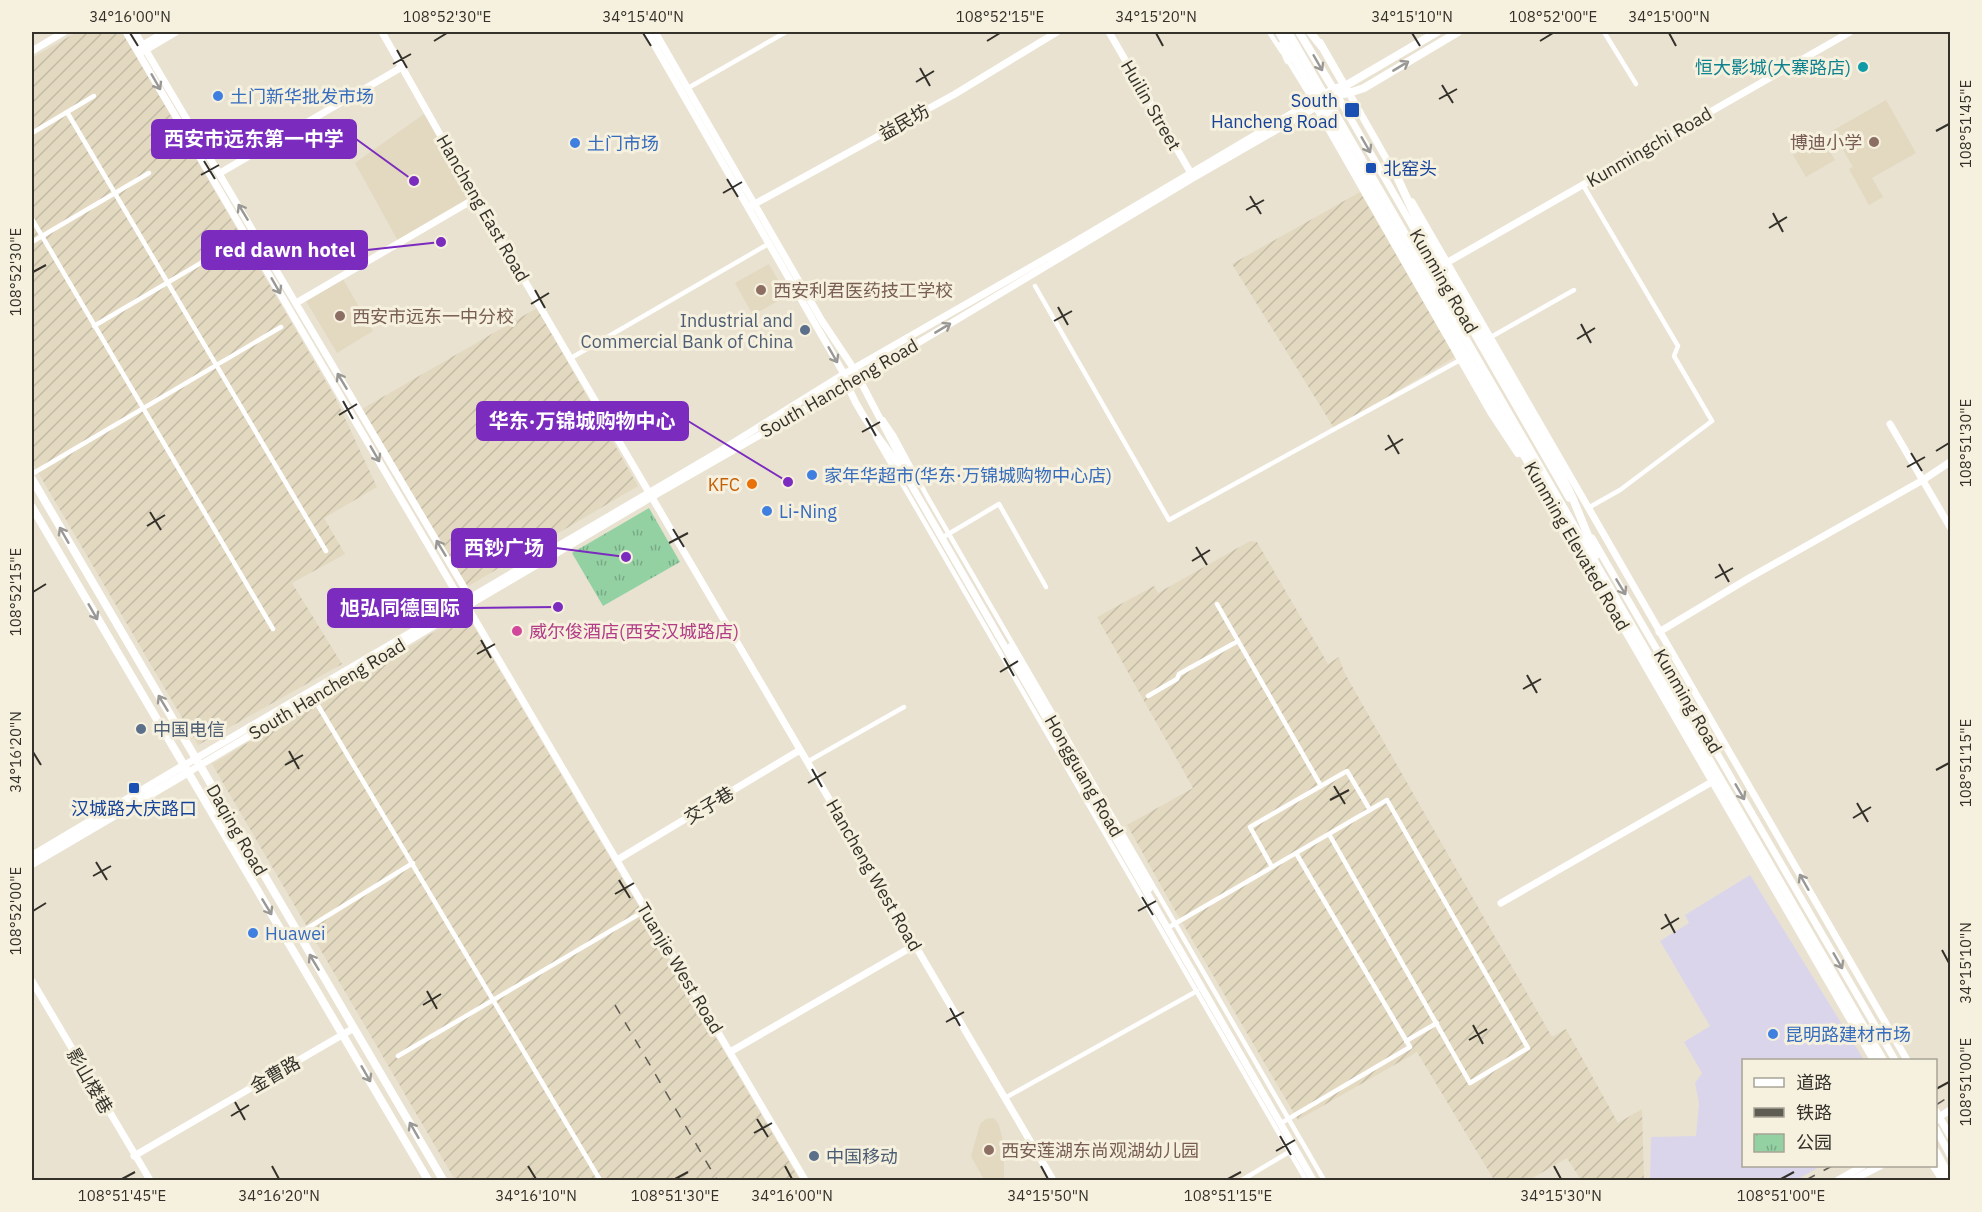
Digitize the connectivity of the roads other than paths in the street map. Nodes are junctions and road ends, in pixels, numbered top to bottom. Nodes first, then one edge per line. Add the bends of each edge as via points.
1 (64, 32) edge
2 (126, 32) edge
3 (135, 32) edge
4 (165, 32) edge
5 (176, 32) edge
6 (384, 32) edge
7 (647, 32) edge
8 (655, 32) edge
9 (786, 32) edge
10 (1057, 32) edge
11 (1109, 32) edge
12 (1269, 32) edge
13 (1288, 32) edge
14 (1299, 32) edge
15 (1312, 32) edge
16 (1437, 32) edge
17 (1458, 32) edge
18 (1604, 32) edge
19 (1851, 32) edge
20 (1277, 33) edge
21 (1322, 47) joint
22 (141, 49) junction
23 (32, 51) edge
24 (1288, 60) junction
25 (402, 67) junction
26 (1636, 84) dead end
27 (688, 88) junction
28 (1347, 90) junction
29 (1335, 92) junction
30 (94, 96) dead end
31 (1314, 104) junction
32 (67, 112) junction
33 (32, 133) edge
34 (149, 173) dead end
35 (220, 173) junction
36 (1192, 175) junction
37 (1398, 179) junction
38 (1583, 185) junction
39 (114, 194) junction
40 (476, 198) junction
41 (752, 206) junction
42 (32, 219) edge
43 (42, 236) junction
44 (32, 242) edge
45 (770, 243) junction
46 (233, 244) dead end
47 (1448, 262) junction
48 (167, 283) junction
49 (1035, 286) dead end
50 (1574, 290) dead end
51 (296, 303) junction
52 (94, 326) junction
53 (281, 327) dead end
54 (1491, 337) junction
55 (1480, 343) junction
56 (571, 358) junction
57 (215, 366) junction
58 (854, 369) junction
59 (844, 374) junction
60 (858, 379) junction
61 (847, 386) junction
62 (143, 409) junction
63 (866, 418) junction
64 (1890, 424) dead end
65 (1950, 462) edge
66 (32, 474) edge
67 (32, 479) edge
68 (1538, 480) junction
69 (1923, 480) junction
70 (651, 495) junction
71 (32, 507) edge
72 (658, 508) joint
73 (1588, 508) junction
74 (1950, 527) edge
75 (947, 534) junction
76 (326, 551) dead end
77 (1607, 583) junction
78 (1047, 587) dead end
79 (465, 603) junction
80 (1217, 604) dead end
81 (273, 629) dead end
82 (1659, 632) junction
83 (1238, 641) junction
84 (311, 695) junction
85 (1148, 696) dead end
86 (904, 707) dead end
87 (800, 750) junction
88 (198, 762) junction
89 (807, 762) junction
90 (1738, 767) junction
91 (185, 770) junction
92 (1728, 772) junction
93 (1321, 786) junction
94 (1370, 810) junction
95 (1329, 834) junction
96 (1296, 853) junction
97 (32, 855) edge
98 (617, 860) junction
99 (413, 863) junction
100 (32, 864) edge
101 (1272, 867) junction
102 (1501, 903) dead end
103 (646, 910) junction
104 (1173, 925) junction
105 (298, 934) junction
106 (915, 945) junction
107 (32, 981) edge
108 (1197, 991) junction
109 (492, 1000) junction
110 (1437, 1023) junction
111 (354, 1028) junction
112 (343, 1035) junction
113 (1406, 1041) junction
114 (730, 1052) junction
115 (398, 1056) dead end
116 (1873, 1059) edge
117 (1882, 1059) edge
118 (1894, 1059) edge
119 (1905, 1059) edge
120 (1005, 1098) junction
121 (1950, 1110) edge
122 (1937, 1116) edge
123 (1286, 1120) junction
124 (1948, 1126) edge
125 (1937, 1133) edge
126 (1950, 1136) edge
127 (1289, 1152) junction
128 (134, 1155) junction
129 (1937, 1155) edge
130 (1950, 1155) edge
131 (1861, 1167) edge
132 (1878, 1167) edge
133 (1935, 1167) edge
134 (1950, 1178) edge
135 (150, 1180) edge
136 (428, 1180) edge
137 (443, 1180) edge
138 (600, 1180) edge
139 (805, 1180) edge
140 (1053, 1180) edge
141 (1242, 1180) edge
142 (1306, 1180) edge
143 (1315, 1180) edge
144 (1323, 1180) edge
145 (1838, 1180) edge
146 (1852, 1180) edge
147 (1943, 1180) edge

1 - 23 main road
2 - 22 main road, Tuanjie West Road
3 - 22 main road, Tuanjie West Road
4 - 22 main road
5 - 22 main road
6 - 25 main road, Hancheng East Road
7 - 41 main road
8 - 27 main road
9 - 27 street
10 - 41 main road, 益民坊 via 955,94
11 - 36 main road, Huilin Street
12 - 24 street
13 - 77 highway, Kunming Elevated Road
14 -> 29 main road, Kunming Road
15 - 21 highway
16 - 28 main road
28 -> 17 main road via 1364,88
18 - 26 street
19 - 38 main road, Kunmingchi Road
20 - 24 highway
20 - 68 highway, Kunming Elevated Road
21 - 28 main road, Kunming Road
22 - 35 main road, Tuanjie West Road
22 -> 79 main road, Tuanjie West Road
24 - 31 street
25 - 35 main road
25 - 40 main road, Hancheng East Road
27 - 41 main road
28 - 29 main road
28 - 37 main road, Kunming Road
29 - 31 main road, South Hancheng Road
29 -> 55 main road, Kunming Road
30 - 32 street
31 - 36 main road, South Hancheng Road
31 - 68 highway via 1496,420
32 - 33 street
32 - 39 street
34 - 39 street
51 -> 35 main road, Tuanjie West Road
36 - 58 main road, South Hancheng Road
60 -> 36 main road, South Hancheng Road
37 - 47 main road, Kunming Road
37 - 77 highway via 1422,231 1557,466
38 - 47 main road, Kunmingchi Road
38 - 73 street via 1678,346 1674,357 1712,421 1620,490
39 - 43 street
39 - 48 street
40 - 51 main road
40 - 56 main road, Hancheng East Road
41 - 45 main road, Hongguang Road
41 - 58 main road, Hongguang Road
42 - 43 street
43 - 44 street
43 - 52 street
45 - 56 street
45 -> 59 main road, Hongguang Road
46 - 48 street
47 - 54 main road, Kunming Road
48 - 52 street
48 - 57 street
49 - 55 street via 1169,520 1462,358
50 - 54 street
79 -> 51 main road, Tuanjie West Road via 465,589
52 - 62 street
53 - 57 street
54 - 73 main road, Kunming Road
55 -> 92 main road, Kunming Road
56 - 70 main road, Hancheng East Road
57 - 62 street
57 - 76 street
58 - 59 main road, South Hancheng Road
58 - 60 main road, Hongguang Road
59 - 61 main road, Hongguang Road
59 - 70 main road, South Hancheng Road
60 - 61 main road, South Hancheng Road
60 - 75 main road, Hongguang Road
61 - 63 main road, Hongguang Road
61 - 70 main road, South Hancheng Road
62 - 66 street
62 - 81 street
63 - 108 street
63 - 143 main road, Hongguang Road via 905,474
64 - 69 main road
65 - 69 main road
88 -> 67 main road, Daqing Road
68 - 116 highway, Kunming Elevated Road
69 - 74 main road
69 - 82 main road
70 - 72 main road, Hancheng East Road
70 - 79 main road, South Hancheng Road
71 -> 91 main road, Daqing Road
72 - 87 main road, Hancheng West Road
73 - 82 main road, Kunming Road
75 - 78 street via 999,504
75 - 104 main road, Hongguang Road
77 - 117 highway, Kunming Elevated Road
79 - 84 main road, South Hancheng Road
79 - 98 main road, Tuanjie West Road
80 - 83 street
82 - 90 main road, Kunming Road
83 - 85 street
83 - 93 street
84 - 88 main road, South Hancheng Road
84 - 99 street
86 - 89 street
87 - 89 main road, Hancheng West Road
87 - 98 main road, 交子巷
88 - 91 main road, South Hancheng Road
88 - 105 main road, Daqing Road
89 - 106 main road, Hancheng West Road
90 - 92 main road
119 -> 90 main road, Kunming Road
91 - 97 main road
91 - 100 main road
91 -> 112 main road, Daqing Road
92 - 102 main road
92 -> 118 main road, Kunming Road
93 - 94 street via 1347,771
93 - 101 street via 1250,827
94 - 95 street
94 - 110 street via 1387,800 1528,1048 1470,1083
95 - 96 street
95 - 110 street
96 - 101 street
96 - 113 street
98 - 103 main road, Tuanjie West Road
99 - 105 street
99 - 109 street
101 - 104 street
103 - 109 street
103 - 114 main road, Tuanjie West Road
104 - 123 main road, Hongguang Road
111 -> 105 main road, Daqing Road
106 - 114 main road
106 - 120 main road, Hancheng West Road
107 - 128 main road, 影山楼巷
108 - 120 street
108 - 127 street
109 - 115 street
109 - 138 street
110 - 113 street
111 - 112 main road, 金曹路
137 -> 111 main road, Daqing Road
112 - 128 main road, 金曹路
112 -> 136 main road, Daqing Road
113 - 123 street via 1410,1047
114 - 139 main road, Tuanjie West Road
120 - 140 main road, Hancheng West Road
121 - 122 main road
122 - 124 main road
123 - 143 main road, Hongguang Road
123 - 144 street
124 - 126 main road
125 - 130 main road
127 - 141 street
127 - 142 street
128 - 135 main road, 影山楼巷
129 - 134 highway
131 - 145 main road
132 - 146 main road
133 - 147 highway

